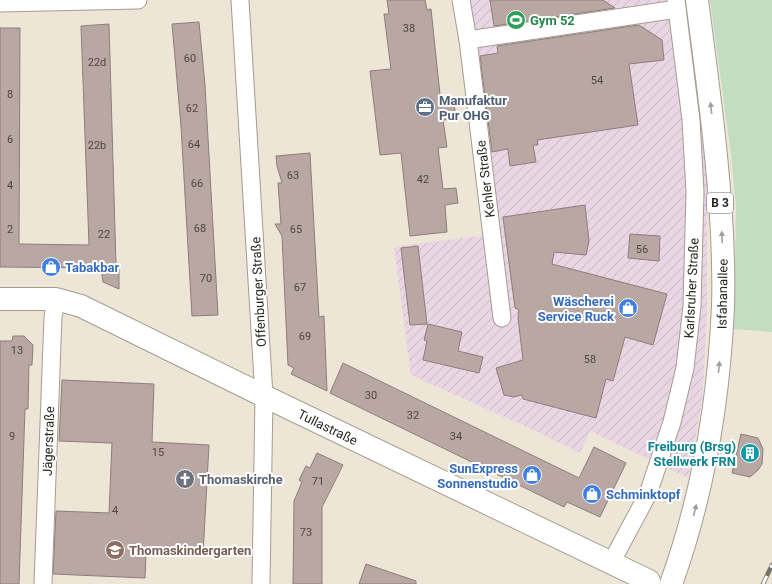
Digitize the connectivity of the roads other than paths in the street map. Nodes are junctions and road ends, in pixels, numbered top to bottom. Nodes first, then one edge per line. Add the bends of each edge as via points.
1 (138, 0) edge
2 (240, 0) edge
3 (461, 0) edge
4 (697, 0) edge
5 (0, 3) edge
6 (677, 4) edge
7 (468, 40) junction
8 (0, 299) edge
9 (56, 299) junction
10 (502, 318) dead end
11 (264, 396) junction
12 (611, 563) junction
13 (649, 580) dead end
14 (43, 584) edge
15 (261, 584) edge
16 (671, 584) edge

1 - 5 street
2 - 11 street, Offenburger Straße
3 - 7 street, Kehler Straße
16 -> 4 main road, Isfahanallee / B 3 via 684,548 703,475 719,364 723,306 717,159
6 - 7 street
6 - 12 street, Karlsruher Straße via 691,120 695,192 692,306 685,368 672,422 648,494
7 - 10 street, Kehler Straße
8 - 9 main road, Tullastraße
9 - 11 main road, Tullastraße via 81,306
9 - 14 street, Jägerstraße via 53,317
11 - 12 main road, Tullastraße
11 - 15 street, Offenburger Straße
12 - 13 main road, Tullastraße

